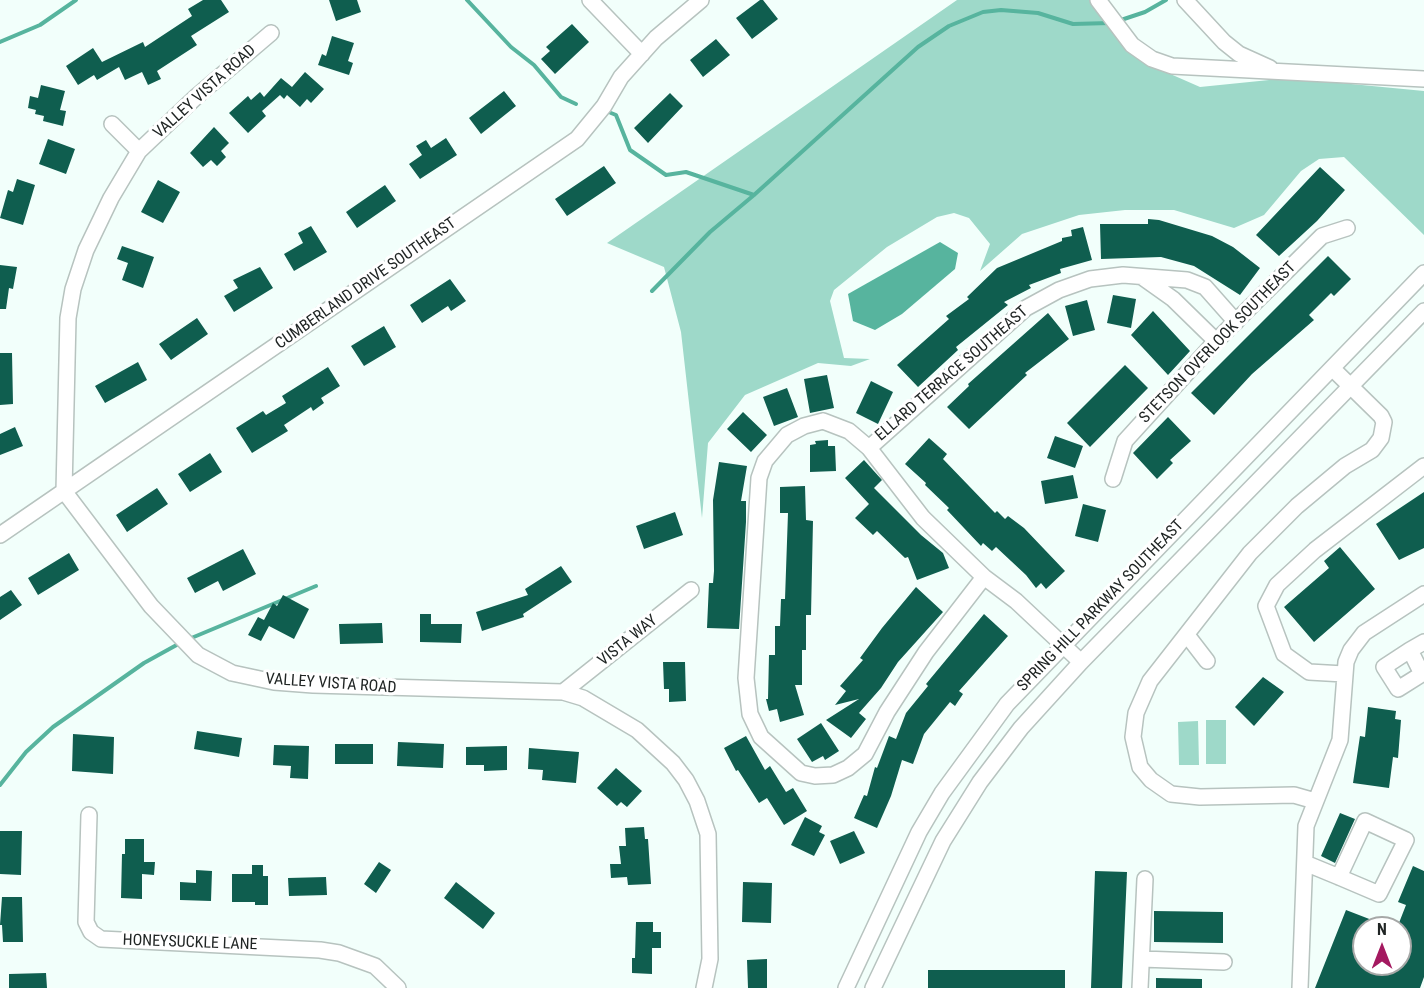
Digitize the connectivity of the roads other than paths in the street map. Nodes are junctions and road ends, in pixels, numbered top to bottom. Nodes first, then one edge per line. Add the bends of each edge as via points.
1 (590, 0) edge
2 (701, 0) edge
3 (1098, 0) edge
4 (1185, 0) edge
5 (271, 33) dead end
6 (642, 54) junction
7 (1297, 74) junction
8 (1424, 80) edge
9 (112, 124) dead end
10 (139, 151) junction
11 (1347, 228) dead end
12 (1424, 273) edge
13 (1139, 276) junction
14 (1424, 311) edge
15 (1236, 322) junction
16 (1216, 341) junction
17 (1333, 369) junction
18 (1351, 386) junction
19 (868, 448) junction
20 (1424, 466) edge
21 (1113, 479) dead end
22 (64, 491) junction
23 (0, 535) edge
24 (984, 578) junction
25 (692, 590) dead end
26 (1424, 594) edge
27 (1187, 635) junction
28 (1424, 642) edge
29 (1063, 644) junction
30 (1410, 650) dead end
31 (1207, 661) dead end
32 (1081, 662) junction
33 (1344, 674) junction
34 (563, 692) junction
35 (1315, 801) junction
36 (89, 816) dead end
37 (1305, 863) junction
38 (1339, 878) junction
39 (1145, 879) dead end
40 (1142, 959) junction
41 (1224, 962) dead end
42 (398, 988) edge
43 (704, 988) edge
44 (846, 988) edge
45 (873, 988) edge
46 (1140, 988) edge
47 (1300, 988) edge

1 - 6 street
2 - 6 street, CUMBERLAND DRIVE SOUTHEAST
3 - 7 street via 1132,45 1160,63
4 - 7 street via 1239,54 1267,68
5 - 10 street, VALLEY VISTA ROAD
6 - 22 street, CUMBERLAND DRIVE SOUTHEAST via 577,139
7 - 8 street
9 - 10 street, VALLEY VISTA ROAD
10 - 22 street, VALLEY VISTA ROAD via 101,217 73,289 68,318
11 - 15 street, STETSON OVERLOOK SOUTHEAST via 1322,236
12 - 17 street, SPRING HILL PARKWAY SOUTHEAST
13 - 15 street, ELLARD TERRACE SOUTHEAST via 1187,280 1205,287
13 - 16 street via 1173,299
13 - 19 street, ELLARD TERRACE SOUTHEAST via 1090,279 1026,308
14 - 18 street, SPRING HILL PARKWAY SOUTHEAST
15 - 16 street, STETSON OVERLOOK SOUTHEAST
16 - 21 street, STETSON OVERLOOK SOUTHEAST via 1125,441
17 - 18 street
17 - 29 street, SPRING HILL PARKWAY SOUTHEAST
18 - 27 street via 1381,416 1384,430 1377,444 1321,485 1271,530
18 - 32 street, SPRING HILL PARKWAY SOUTHEAST
19 - 24 street via 923,518
19 - 24 street via 838,425 823,421 787,435 765,461 759,478 746,678 750,714 761,737 801,773 815,776 848,768 865,754 926,652
20 - 33 street via 1315,550 1277,585 1266,606 1284,654 1309,672
22 - 23 street, CUMBERLAND DRIVE SOUTHEAST
22 - 34 street, VALLEY VISTA ROAD via 151,606 198,655 232,673 313,685
24 - 29 street
25 - 34 street, VISTA WAY
26 - 33 street via 1364,633 1351,650
27 - 31 street
27 - 35 street via 1174,651 1160,653 1139,678 1141,697 1134,722 1140,767 1163,790 1189,797 1294,795
28 - 30 street
29 - 32 street
29 - 44 street, SPRING HILL PARKWAY SOUTHEAST via 1007,704 942,793 896,877
32 - 45 street, SPRING HILL PARKWAY SOUTHEAST via 1021,728 980,782 933,860
33 - 35 street via 1340,740
34 - 43 street, VALLEY VISTA ROAD via 583,698 637,730 673,763 698,801 708,834 711,876 710,959
35 - 37 street via 1306,826
36 - 42 street, HONEYSUCKLE LANE via 86,922 101,939 339,953 375,966
37 - 38 street
37 - 47 street
38 - 38 street via 1379,894 1406,840 1365,821
39 - 40 street
40 - 41 street
40 - 46 street

